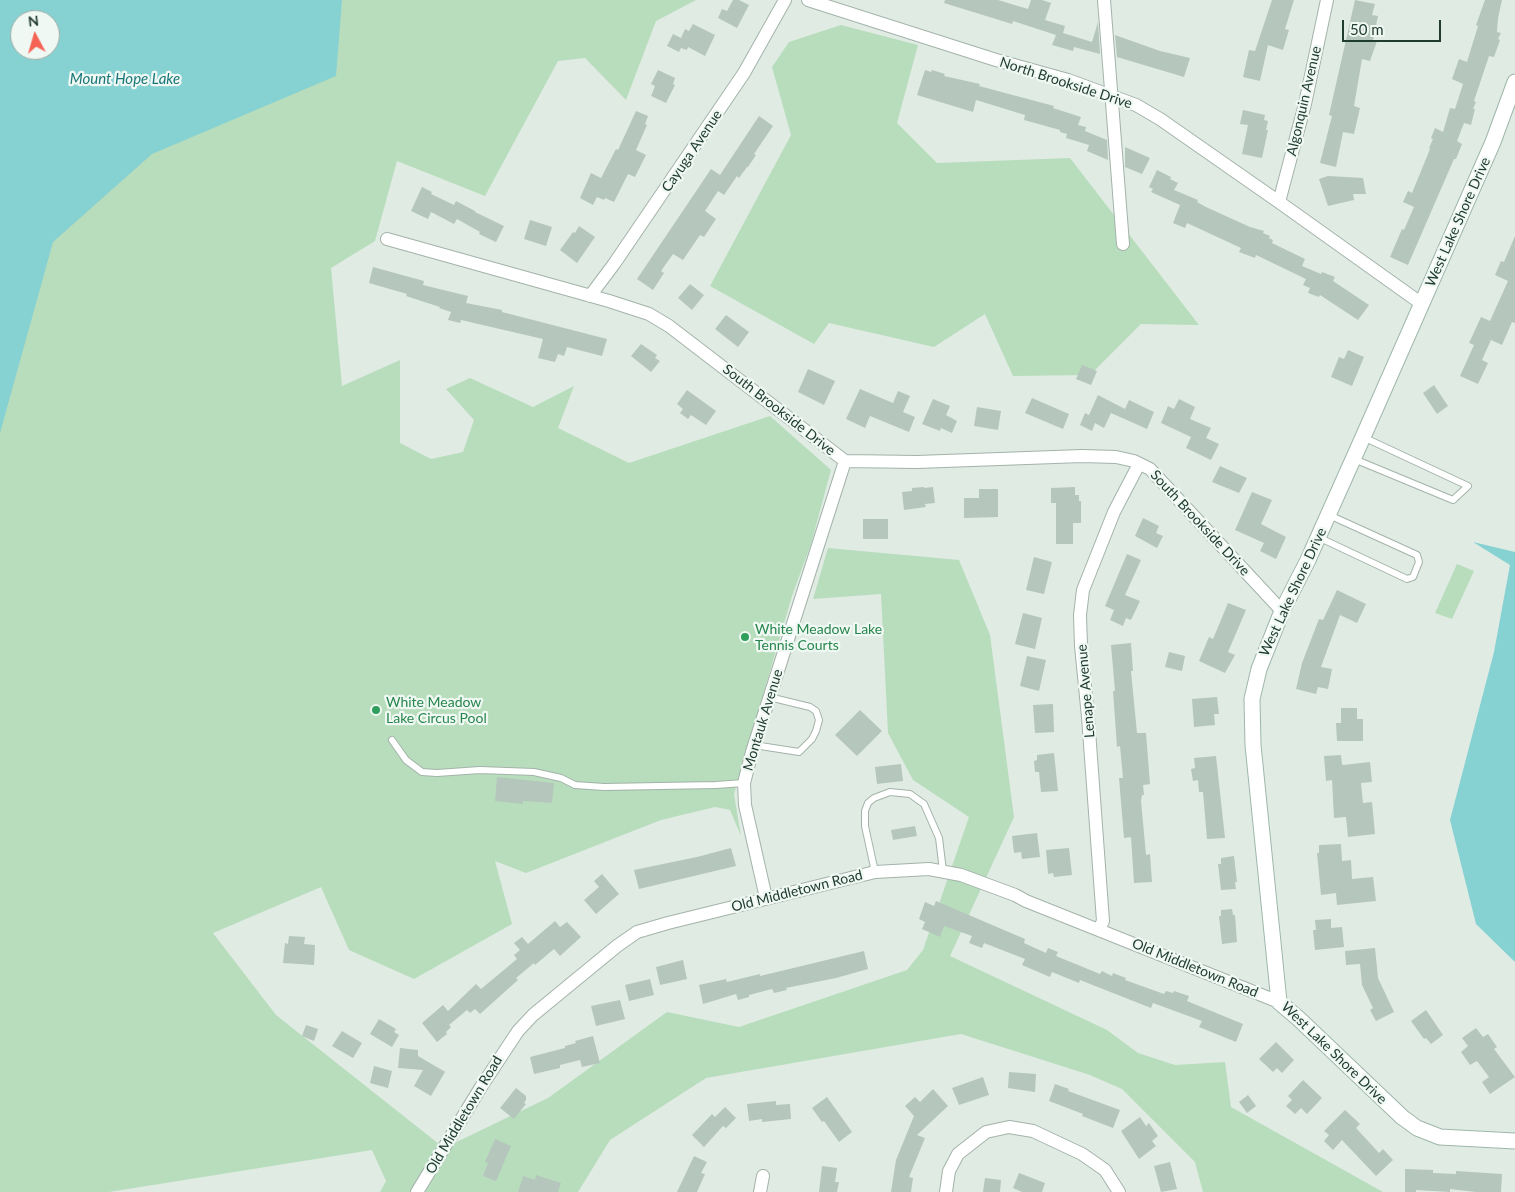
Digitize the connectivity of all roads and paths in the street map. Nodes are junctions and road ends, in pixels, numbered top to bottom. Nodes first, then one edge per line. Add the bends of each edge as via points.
1 (785, 0) edge
2 (808, 0) edge
3 (1104, 0) edge
4 (1327, 0) edge
5 (1515, 82) edge
6 (1111, 96) junction
7 (1279, 202) junction
8 (386, 239) dead end
9 (1123, 244) dead end
10 (590, 296) junction
11 (1422, 304) junction
12 (1363, 437) junction
13 (1354, 458) junction
14 (845, 461) junction
15 (1139, 464) junction
16 (1329, 515) junction
17 (1318, 537) junction
18 (1282, 611) junction
19 (769, 698) junction
20 (392, 740) dead end
21 (754, 745) junction
22 (744, 782) junction
23 (875, 872) junction
24 (943, 872) junction
25 (766, 898) junction
26 (1099, 930) junction
27 (1279, 1002) junction
28 (1515, 1141) edge
29 (763, 1176) dead end
30 (420, 1191) edge
31 (760, 1192) edge
32 (946, 1192) edge
33 (1119, 1192) edge

1 - 10 street, Cayuga Avenue via 739,81
2 - 6 street, North Brookside Drive
3 - 6 street
4 - 7 street, Algonquin Avenue via 1305,104
5 - 11 street, West Lake Shore Drive via 1493,142
6 - 7 street, North Brookside Drive via 1160,119
6 - 9 street
7 - 11 street, North Brookside Drive
8 - 10 street, South Brookside Drive
10 - 14 street, South Brookside Drive via 649,314 669,326
11 - 12 street, West Lake Shore Drive
12 - 13 street, West Lake Shore Drive
12 - 13 lane via 1468,486 1453,500
13 - 16 street, West Lake Shore Drive
14 - 15 street, South Brookside Drive via 1107,456
14 - 19 street, Montauk Avenue
15 - 18 street, South Brookside Drive via 1150,469
15 - 26 street, Lenape Avenue via 1114,512 1083,590 1080,615 1103,921
16 - 17 street, West Lake Shore Drive
16 - 17 lane via 1416,555 1419,562 1413,577 1407,579
17 - 18 street, West Lake Shore Drive
18 - 27 street, West Lake Shore Drive via 1259,669 1252,699 1253,745
19 - 21 street, Montauk Avenue
19 - 21 lane via 816,711 819,720 816,731 799,752
20 - 22 lane via 406,760 422,772 534,772 575,785 604,787
21 - 22 street, Montauk Avenue
22 - 25 street, Montauk Avenue via 745,804
23 - 24 street, Old Middletown Road via 929,869
23 - 24 lane via 865,811 874,798 890,792 910,794 924,804 939,838
23 - 25 street, Old Middletown Road
24 - 26 street, Old Middletown Road via 961,875 1016,895
25 - 30 street, Old Middletown Road via 636,932 533,1015 502,1053
26 - 27 street, Old Middletown Road
27 - 28 street, West Lake Shore Drive via 1417,1128 1440,1137
29 - 31 street
32 - 33 street via 949,1171 958,1154 986,1132 1009,1127 1033,1131 1082,1154 1105,1170

